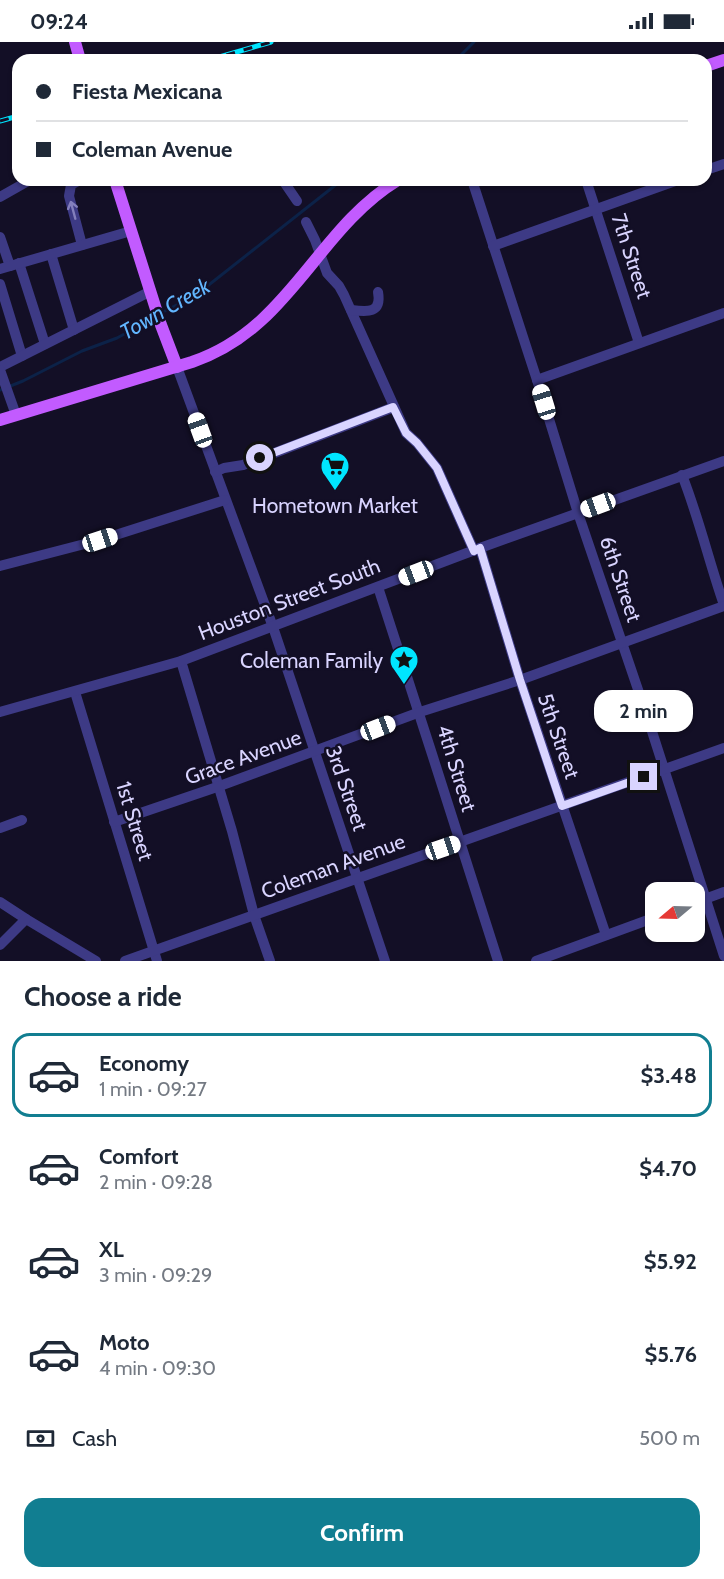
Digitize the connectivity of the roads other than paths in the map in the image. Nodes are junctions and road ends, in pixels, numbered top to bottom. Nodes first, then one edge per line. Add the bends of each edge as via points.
1 (19, 186) edge
2 (71, 186) edge
3 (117, 186) edge
4 (287, 186) edge
5 (388, 186) edge
6 (474, 186) edge
7 (588, 186) edge
8 (661, 186) edge
9 (0, 197) edge
10 (297, 201) dead end
11 (596, 209) junction
12 (306, 222) dead end
13 (131, 231) junction
14 (0, 237) edge
15 (82, 245) junction
16 (493, 246) junction
17 (51, 254) junction
18 (321, 255) junction
19 (10, 266) edge
20 (0, 284) edge
21 (151, 291) junction
22 (378, 292) dead end
23 (351, 310) junction
24 (724, 313) edge
25 (74, 330) junction
26 (639, 343) junction
27 (45, 344) junction
28 (22, 356) junction
29 (177, 367) junction
30 (1, 372) edge
31 (537, 380) junction
32 (393, 407) junction
33 (16, 415) junction
34 (0, 420) edge
35 (724, 461) edge
36 (215, 472) junction
37 (682, 475) junction
38 (225, 500) junction
39 (578, 513) junction
40 (477, 550) junction
41 (0, 566) edge
42 (378, 587) junction
43 (724, 605) edge
44 (273, 627) junction
45 (623, 643) junction
46 (181, 661) junction
47 (520, 680) junction
48 (75, 692) junction
49 (0, 712) edge
50 (420, 712) junction
51 (724, 748) edge
52 (315, 752) junction
53 (664, 770) junction
54 (218, 787) junction
55 (562, 806) junction
56 (22, 820) dead end
57 (114, 822) junction
58 (0, 828) edge
59 (459, 842) junction
60 (358, 879) junction
61 (724, 892) edge
62 (706, 899) junction
63 (0, 902) edge
64 (254, 915) junction
65 (26, 919) junction
66 (645, 921) edge
67 (606, 935) junction
68 (0, 945) edge
69 (156, 956) edge
70 (724, 956) edge
71 (96, 961) edge
72 (125, 961) edge
73 (270, 961) edge
74 (385, 961) edge
75 (498, 961) edge
76 (536, 961) edge

1 - 9 street
15 -> 2 street via 69,196
3 - 13 main road
4 - 10 street
5 - 18 main road via 349,220
6 - 16 street, 6th Street
7 - 11 street, 7th Street
8 - 11 street
11 - 16 street
11 - 26 street, 7th Street
12 - 18 street, 5th Street
13 - 15 street
13 - 21 main road
14 - 19 street
15 - 17 street
16 - 31 street, 6th Street
17 - 19 street
17 - 25 street
18 - 23 street, 5th Street via 327,273
18 - 29 main road via 252,330 208,357
19 - 27 street
20 - 28 street
21 - 25 street
21 - 29 main road
22 - 23 street via 376,308 366,312
23 - 32 street, 5th Street
24 - 26 street
25 - 27 street
26 - 31 street
27 - 28 street
28 - 30 street
29 - 33 main road
29 - 36 street, 3rd Street
30 - 33 street
31 - 39 street, 6th Street
32 - 36 street via 243,465
32 - 40 street, 5th Street via 406,433 437,468
33 - 34 main road
35 - 37 street, Houston Street South
36 - 38 street, 3rd Street
37 - 39 street, Houston Street South
37 - 43 street
38 - 41 street via 100,540
38 - 44 street, 3rd Street
39 - 40 street, Houston Street South
39 - 45 street, 6th Street
40 - 42 street, Houston Street South
40 - 47 street, 5th Street
42 - 44 street, Houston Street South
42 - 50 street, 4th Street
43 - 45 street, Grace Avenue
44 - 46 street, Houston Street South
44 - 52 street, 3rd Street
45 - 47 street, Grace Avenue
45 - 53 street, 6th Street
46 - 48 street, Houston Street South
46 - 54 street
47 - 50 street, Grace Avenue
47 - 55 street, 5th Street
48 - 49 street, Houston Street South
48 - 57 street, 1st Street
50 - 52 street, Grace Avenue
50 - 59 street, 4th Street
51 - 53 street, Coleman Avenue
52 - 54 street, Grace Avenue
52 - 60 street, 3rd Street
53 - 55 street, Coleman Avenue
53 - 62 street, 6th Street
54 - 57 street, Grace Avenue
54 - 64 street
55 - 59 street, Coleman Avenue
55 - 67 street, 5th Street
56 - 58 street
57 - 69 street, 1st Street
59 - 60 street, Coleman Avenue
59 - 75 street, 4th Street
60 - 64 street, Coleman Avenue
60 - 74 street, 3rd Street
61 - 62 street
62 - 70 street, 6th Street
63 - 65 street
64 - 69 street, Coleman Avenue
64 - 73 street
65 - 68 street
65 - 71 street
66 - 67 street
67 - 76 street
69 - 72 street, Coleman Avenue

